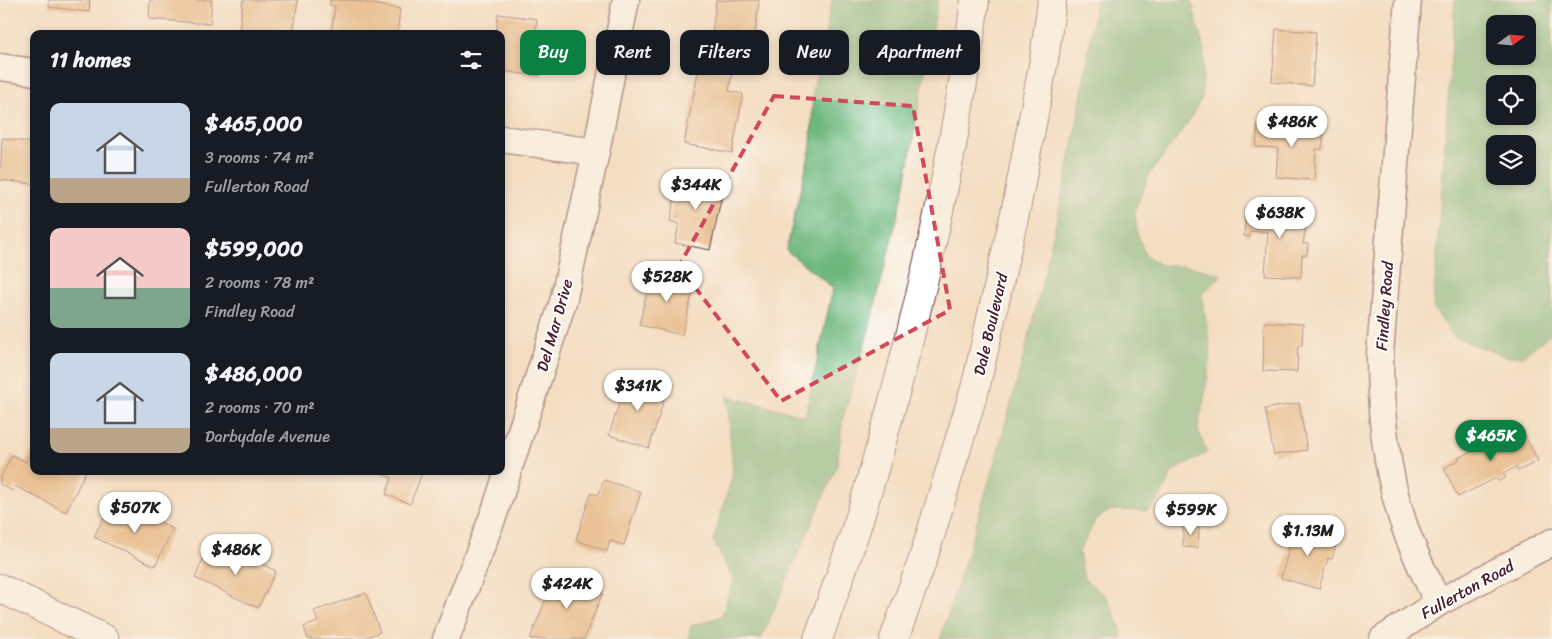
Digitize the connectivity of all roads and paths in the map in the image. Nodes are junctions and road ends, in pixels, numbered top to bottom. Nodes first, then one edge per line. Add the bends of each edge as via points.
1 (626, 0) edge
2 (975, 0) edge
3 (1052, 0) edge
4 (1408, 0) edge
5 (0, 67) edge
6 (30, 71) edge
7 (505, 140) edge
8 (596, 152) junction
9 (1552, 542) edge
10 (0, 588) edge
11 (1438, 603) junction
12 (105, 639) edge
13 (446, 639) edge
14 (818, 639) edge
15 (894, 639) edge
16 (1384, 639) edge

1 - 8 street, Del Mar Drive
2 - 14 main road via 942,198 906,357 862,511
3 - 15 main road, Dale Boulevard via 1017,204 976,385
4 - 11 street, Findley Road via 1380,382 1386,448 1398,507
5 - 6 street
7 - 8 street
8 - 13 street, Del Mar Drive via 557,320 495,511
9 - 11 street, Fullerton Road
10 - 12 main road
11 - 16 street, Fullerton Road

